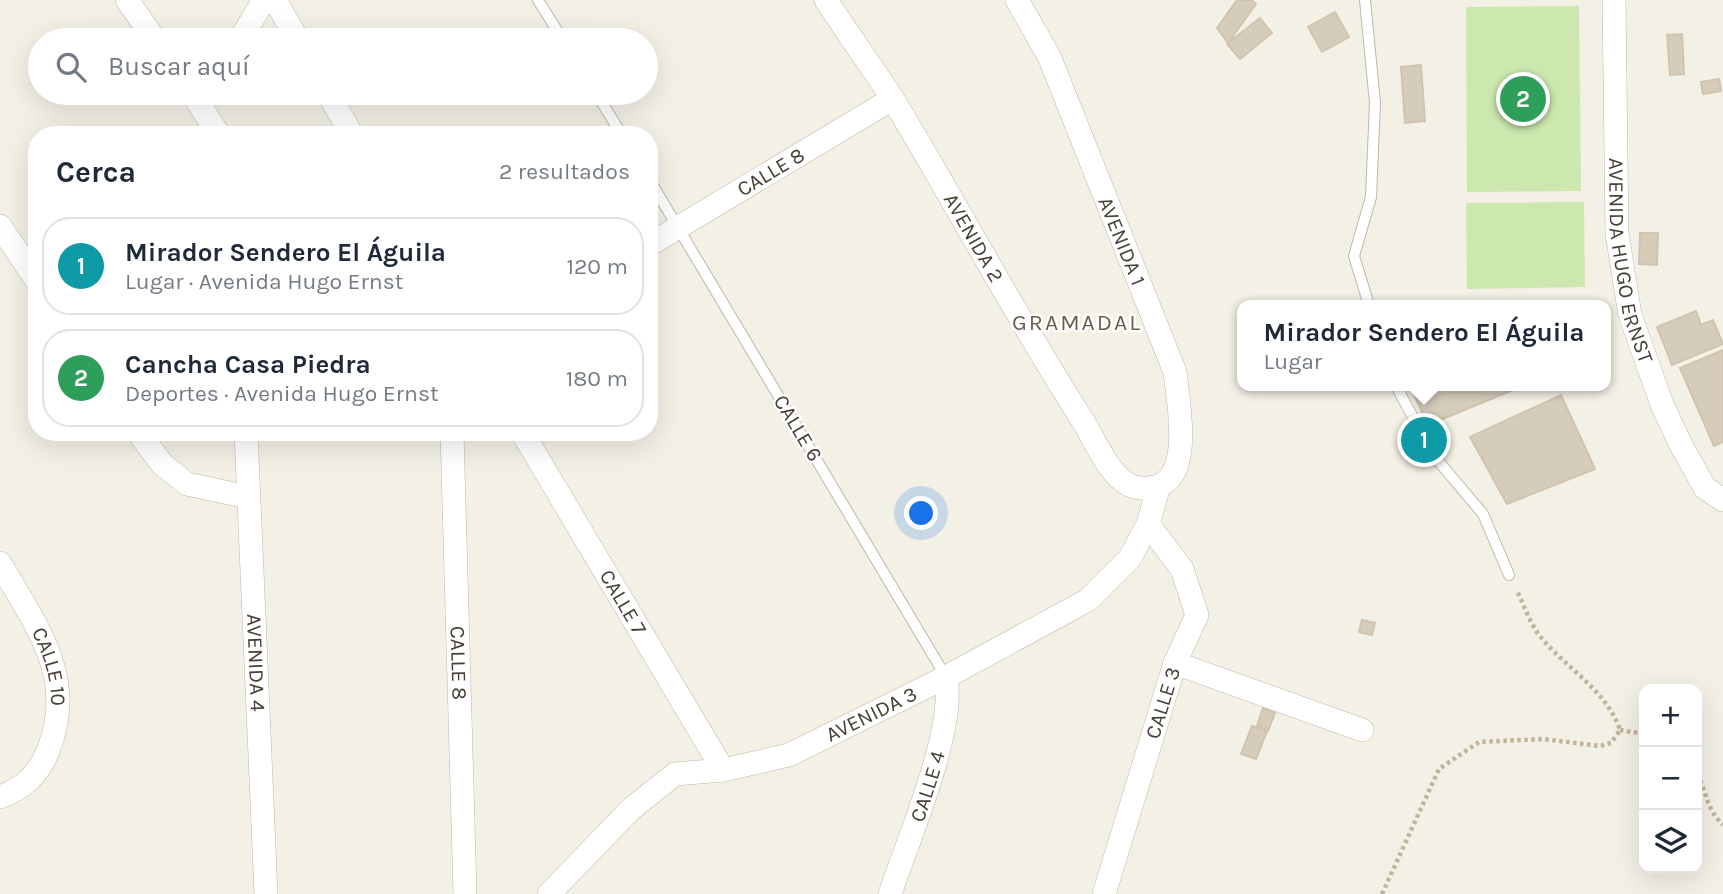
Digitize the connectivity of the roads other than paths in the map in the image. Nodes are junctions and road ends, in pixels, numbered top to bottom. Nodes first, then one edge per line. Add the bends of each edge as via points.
1 (127, 0) edge
2 (264, 0) edge
3 (275, 0) edge
4 (538, 0) edge
5 (826, 0) edge
6 (1017, 0) edge
7 (1365, 0) edge
8 (1614, 0) edge
9 (147, 28) edge
10 (247, 28) edge
11 (291, 28) edge
12 (556, 28) edge
13 (892, 99) junction
14 (204, 105) edge
15 (335, 105) edge
16 (603, 105) edge
17 (214, 126) edge
18 (347, 126) edge
19 (616, 126) edge
20 (658, 193) edge
21 (678, 225) junction
22 (0, 226) edge
23 (658, 239) edge
24 (28, 268) edge
25 (1367, 300) edge
26 (1399, 391) edge
27 (145, 441) edge
28 (246, 441) edge
29 (453, 441) edge
30 (527, 441) edge
31 (1159, 486) junction
32 (248, 497) junction
33 (1723, 500) edge
34 (1148, 524) junction
35 (0, 563) edge
36 (1510, 575) road end
37 (1175, 663) junction
38 (946, 677) junction
39 (1362, 730) dead end
40 (723, 770) junction
41 (0, 797) edge
42 (266, 894) edge
43 (465, 894) edge
44 (549, 894) edge
45 (890, 894) edge
46 (1104, 894) edge

1 - 9 street
2 - 10 street
3 - 11 street
4 - 12 lane
5 - 13 street, AVENIDA 2
6 - 31 street, AVENIDA 1 via 1049,56 1175,372 1179,465
7 - 25 lane via 1373,64 1374,130 1371,197 1354,256
8 - 33 street, AVENIDA HUGO ERNST via 1617,233 1630,315 1681,445 1705,488
13 - 21 street, CALLE 8
13 - 31 street, AVENIDA 2 via 1115,471 1127,484 1142,489
14 - 17 street
15 - 18 street
16 - 19 lane
20 - 21 lane, CALLE 6
21 - 23 street, CALLE 8
21 - 38 lane, CALLE 6
22 - 24 street
26 - 36 lane via 1434,456 1483,514
27 - 32 street via 162,464 187,484
28 - 32 street, AVENIDA 4
29 - 43 street, CALLE 8
30 - 40 street, CALLE 7
31 - 34 street, AVENIDA 3
32 - 42 street, AVENIDA 4
34 - 37 street, CALLE 3 via 1182,569 1197,615
34 - 38 street, AVENIDA 3 via 1130,558 1088,600
35 - 41 street, CALLE 10 via 50,652 59,695 58,717 46,756 23,789
37 - 39 street
37 - 46 street, CALLE 3
38 - 40 street, AVENIDA 3 via 789,755
38 - 45 street, CALLE 4 via 949,694 943,736
40 - 44 street, AVENIDA 3 via 675,774 631,809

